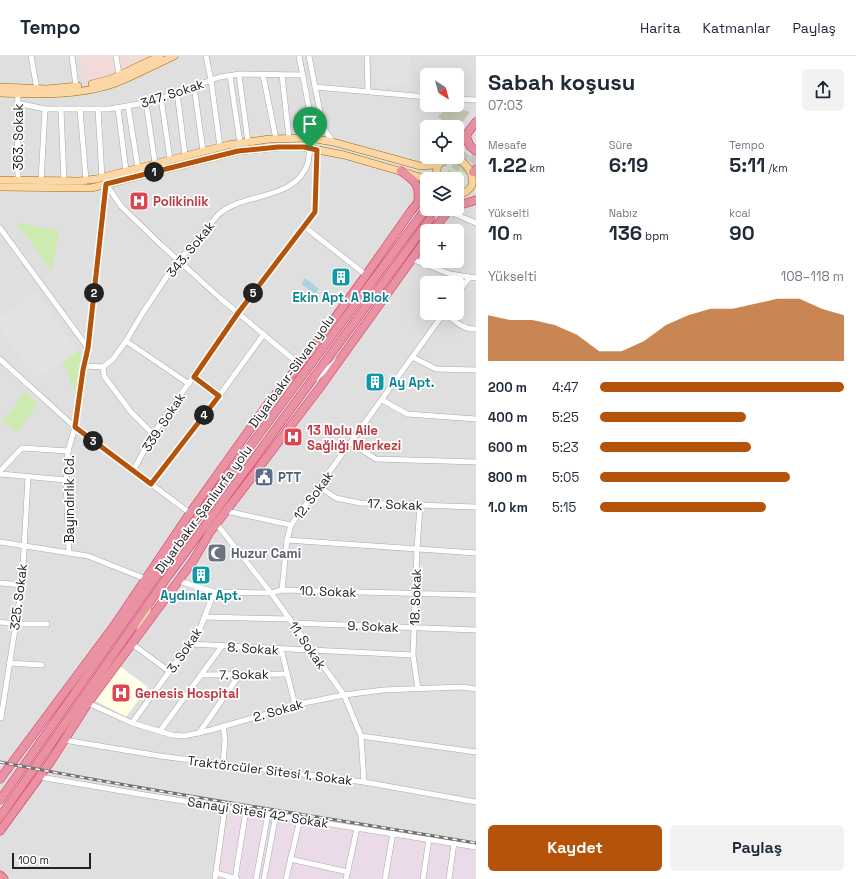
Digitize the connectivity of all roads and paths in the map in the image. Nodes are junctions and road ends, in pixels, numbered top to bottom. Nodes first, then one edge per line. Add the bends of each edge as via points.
1 (30, 56) edge
2 (72, 56) edge
3 (116, 56) edge
4 (159, 56) edge
5 (174, 56) edge
6 (206, 56) edge
7 (299, 56) edge
8 (309, 56) edge
9 (367, 56) edge
10 (119, 75) junction
11 (239, 75) junction
12 (264, 75) junction
13 (282, 75) junction
14 (303, 75) junction
15 (230, 76) junction
16 (211, 80) junction
17 (76, 86) junction
18 (194, 86) junction
19 (315, 87) junction
20 (0, 88) edge
21 (37, 89) junction
22 (368, 91) junction
23 (177, 92) junction
24 (0, 93) edge
25 (18, 94) junction
26 (420, 96) edge
27 (161, 98) junction
28 (464, 99) edge
29 (476, 100) edge
30 (17, 103) junction
31 (146, 103) junction
32 (128, 106) junction
33 (44, 108) junction
34 (118, 108) junction
35 (61, 109) junction
36 (80, 109) junction
37 (98, 109) junction
38 (476, 122) edge
39 (466, 136) junction
40 (289, 138) junction
41 (310, 138) junction
42 (464, 138) edge
43 (276, 139) junction
44 (248, 142) junction
45 (333, 142) junction
46 (240, 143) junction
47 (220, 147) junction
48 (313, 149) junction
49 (203, 150) junction
50 (476, 151) edge
51 (185, 155) junction
52 (170, 159) junction
53 (464, 160) edge
54 (155, 163) junction
55 (437, 164) edge
56 (443, 164) edge
57 (138, 168) junction
58 (126, 171) junction
59 (401, 171) junction
60 (475, 171) edge
61 (437, 172) edge
62 (420, 177) edge
63 (0, 180) edge
64 (18, 180) junction
65 (86, 180) junction
66 (41, 181) junction
67 (64, 181) junction
68 (104, 181) junction
69 (0, 187) edge
70 (472, 189) edge
71 (476, 200) edge
72 (418, 202) joint
73 (464, 204) edge
74 (421, 216) tunnel mouth
75 (458, 216) edge
76 (430, 219) tunnel mouth
77 (476, 223) edge
78 (305, 227) junction
79 (0, 228) edge
80 (420, 248) edge
81 (412, 259) junction
82 (180, 261) junction
83 (366, 275) junction
84 (469, 278) junction
85 (476, 278) edge
86 (464, 285) edge
87 (238, 313) junction
88 (439, 320) edge
89 (453, 320) edge
90 (476, 329) edge
91 (264, 334) junction
92 (126, 341) junction
93 (88, 348) junction
94 (343, 354) junction
95 (412, 357) junction
96 (0, 359) edge
97 (299, 364) junction
98 (84, 366) junction
99 (103, 367) junction
100 (476, 370) edge
101 (304, 375) junction
102 (194, 377) junction
103 (189, 384) junction
104 (308, 386) junction
105 (219, 396) junction
106 (382, 400) junction
107 (476, 419) edge
108 (75, 427) junction
109 (274, 432) junction
110 (153, 434) junction
111 (246, 436) junction
112 (351, 443) junction
113 (68, 451) junction
114 (268, 456) junction
115 (476, 462) edge
116 (133, 471) junction
117 (0, 473) edge
118 (28, 477) junction
119 (66, 480) junction
120 (151, 484) junction
121 (318, 486) junction
122 (420, 505) junction
123 (476, 507) edge
124 (226, 511) junction
125 (190, 513) junction
126 (216, 523) junction
127 (291, 525) junction
128 (287, 540) junction
129 (0, 542) edge
130 (23, 545) junction
131 (417, 549) junction
132 (69, 553) junction
133 (476, 553) edge
134 (150, 581) junction
135 (0, 582) edge
136 (182, 582) dead end
137 (22, 585) junction
138 (282, 590) junction
139 (214, 592) junction
140 (271, 593) junction
141 (416, 594) junction
142 (476, 595) edge
143 (148, 606) junction
144 (204, 617) junction
145 (292, 621) junction
146 (0, 622) edge
147 (15, 624) junction
148 (47, 624) dead end
149 (415, 627) junction
150 (476, 630) edge
151 (138, 636) junction
152 (132, 644) junction
153 (190, 644) junction
154 (222, 646) junction
155 (281, 650) junction
156 (312, 651) junction
157 (413, 655) junction
158 (90, 659) junction
159 (10, 663) junction
160 (42, 665) dead end
161 (169, 671) junction
162 (240, 674) junction
163 (287, 674) junction
164 (201, 675) junction
165 (476, 689) edge
166 (418, 690) junction
167 (73, 695) junction
168 (344, 695) junction
169 (88, 703) junction
170 (295, 705) junction
171 (1, 718) dead end
172 (132, 723) junction
173 (223, 726) junction
174 (160, 731) junction
175 (199, 733) junction
176 (361, 736) junction
177 (64, 740) junction
178 (476, 752) edge
179 (223, 764) junction
180 (40, 777) junction
181 (0, 779) edge
182 (364, 782) junction
183 (0, 800) edge
184 (476, 802) edge
185 (225, 807) junction
186 (246, 810) junction
187 (268, 814) junction
188 (276, 814) junction
189 (0, 817) edge
190 (300, 819) junction
191 (357, 828) junction
192 (0, 831) edge
193 (393, 833) junction
194 (429, 839) junction
195 (454, 843) junction
196 (476, 847) edge
197 (290, 859) junction
198 (348, 872) junction
199 (216, 873) junction
200 (0, 875) edge
201 (4, 879) edge
202 (215, 879) edge
203 (235, 879) edge
204 (256, 879) edge
205 (264, 879) edge
206 (286, 879) edge
207 (346, 879) edge
208 (385, 879) edge
209 (423, 879) edge
210 (449, 879) edge

1 - 21 street
2 - 17 street
3 - 10 street
4 - 10 main road
5 - 25 main road via 112,84 86,90
6 - 16 street
7 - 14 street
8 - 19 street
9 - 22 street
10 - 17 main road
11 - 12 street, 347. Sokak
11 - 15 street, 347. Sokak
11 - 44 street
12 - 13 street, 347. Sokak
12 - 43 street
13 - 14 street, 347. Sokak
13 - 40 street
14 - 41 street via 313,129
15 - 16 street, 347. Sokak
15 - 46 street
16 - 18 street, 347. Sokak
16 - 47 street
17 - 21 main road
18 - 23 street, 347. Sokak
18 - 49 street
19 - 22 street
19 - 45 street via 323,127
20 - 21 main road
22 - 26 street
23 - 27 street, 347. Sokak
23 - 51 street
24 - 25 main road
25 - 30 street, 363. Sokak
27 - 31 street, 347. Sokak
27 - 52 street
28 - 29 street
30 - 33 street, 347. Sokak
30 - 64 street, 363. Sokak
31 - 32 street, 347. Sokak
31 - 54 street
32 - 34 street, 347. Sokak
32 - 57 street
33 - 35 street, 347. Sokak
33 - 66 street
34 - 37 street, 347. Sokak
34 - 58 street
35 - 36 street, 347. Sokak
35 - 67 street
36 - 37 street, 347. Sokak
36 - 65 street
37 - 68 street, Bayındırlık Cd.
38 - 39 highway
39 - 42 highway
39 - 50 highway via 470,146
40 - 41 main road
40 - 43 main road
41 - 45 main road
43 - 44 main road
44 - 46 main road
45 - 55 main road via 420,166
46 - 47 main road
47 - 49 main road
48 - 59 main road
48 - 68 main road via 278,147 238,151
48 - 78 street, 339. Sokak via 315,212
48 - 82 street, 343. Sokak via 308,164 297,181 269,195 225,208
49 - 51 main road
51 - 52 main road
52 - 54 main road
53 - 60 main road
54 - 57 main road
56 - 61 main road
57 - 58 main road
58 - 68 main road
59 - 62 main road
59 - 72 highway via 416,185 419,191
60 - 70 main road
63 - 64 main road
64 - 66 main road
65 - 67 main road
65 - 68 main road
66 - 67 main road
68 - 69 main road via 91,188
68 - 82 street via 121,206
68 - 93 street, Bayındırlık Cd.
71 - 73 highway
72 - 83 highway
74 - 101 highway, Diyarbakır-Silvan yolu
75 - 77 street
76 - 104 highway, Diyarbakır-Şanlıurfa yolu
78 - 83 street
78 - 87 street, 339. Sokak
79 - 93 street
80 - 81 highway
81 - 84 street via 450,274
81 - 94 highway
82 - 87 street
82 - 92 street, 343. Sokak via 171,270
83 - 97 highway
84 - 85 street
84 - 86 street
87 - 91 street
87 - 102 street, 339. Sokak
88 - 95 street, 12. Sokak
89 - 90 street via 459,325
91 - 97 street
91 - 105 street
92 - 99 street, 343. Sokak via 113,359
92 - 103 street
93 - 98 street, Bayındırlık Cd.
94 - 104 street
94 - 114 highway
95 - 100 street via 436,369
95 - 106 street, 12. Sokak
96 - 108 street
97 - 111 highway
98 - 99 street
98 - 108 street, Bayındırlık Cd.
99 - 110 street via 104,376 131,412
101 - 111 highway
101 - 134 highway, Diyarbakır-Silvan yolu
102 - 103 street, 339. Sokak
102 - 105 street
103 - 110 street, 339. Sokak
104 - 109 highway, Diyarbakır-Şanlıurfa yolu
105 - 120 street
106 - 107 street via 407,414
106 - 112 street, 12. Sokak
108 - 113 street, Bayındırlık Cd.
108 - 116 street
109 - 114 street
109 - 143 highway, Diyarbakır-Şanlıurfa yolu
110 - 116 street, 339. Sokak
111 - 125 highway
112 - 115 street via 376,459
112 - 121 street, 12. Sokak
113 - 117 street via 22,448
113 - 119 street, Bayındırlık Cd.
114 - 124 highway
116 - 120 street
117 - 118 street
118 - 119 street
118 - 130 street, 325. Sokak
119 - 132 street, Bayındırlık Cd.
120 - 125 street
121 - 122 street, 17. Sokak via 336,498 360,503
121 - 127 street, 12. Sokak
122 - 123 street, 17. Sokak
122 - 131 street, 18. Sokak
124 - 126 highway
124 - 127 street
125 - 134 highway
126 - 140 street, 11. Sokak
126 - 151 highway via 193,561
127 - 128 street, 12. Sokak
128 - 131 street
128 - 138 street, 12. Sokak
129 - 130 street
130 - 132 street
130 - 137 street, 325. Sokak
131 - 133 street
131 - 141 street, 18. Sokak
132 - 134 street via 88,556
134 - 158 highway
134 - 167 highway
135 - 137 street
136 - 139 street, 10. Sokak
137 - 147 street, 325. Sokak
138 - 140 street, 10. Sokak
138 - 141 street, 10. Sokak
139 - 140 street, 10. Sokak
139 - 144 street, 3. Sokak
140 - 145 street, 11. Sokak
141 - 142 street, 10. Sokak
141 - 149 street, 18. Sokak
143 - 151 main road
143 - 189 highway, Diyarbakır-Şanlıurfa yolu
144 - 145 street, 9. Sokak
144 - 153 street, 3. Sokak
145 - 149 street, 9. Sokak
145 - 156 street, 11. Sokak
146 - 147 street
147 - 148 street
147 - 159 street, 325. Sokak
149 - 150 street, 9. Sokak
149 - 157 street, 18. Sokak
151 - 152 highway
152 - 161 street
152 - 169 highway
153 - 154 street, 8. Sokak
153 - 161 street, 3. Sokak
154 - 155 street, 8. Sokak
154 - 164 street
155 - 156 street, 8. Sokak
155 - 163 street
156 - 157 street, 8. Sokak
156 - 168 street, 11. Sokak
157 - 166 street, 18. Sokak
158 - 167 highway
158 - 181 highway
159 - 160 street
159 - 171 street, 325. Sokak
161 - 172 street, 3. Sokak
162 - 163 street, 7. Sokak
162 - 164 street, 7. Sokak
162 - 175 street
163 - 170 street
164 - 174 street
165 - 166 street, 2. Sokak via 461,687
166 - 168 street, 2. Sokak via 383,690
167 - 183 highway
168 - 170 street, 2. Sokak
168 - 176 street, 11. Sokak
169 - 172 street, 2. Sokak
169 - 177 highway
170 - 173 street, 2. Sokak
172 - 174 street, 2. Sokak
173 - 175 street, 2. Sokak
173 - 179 street
174 - 175 street, 2. Sokak via 184,736
176 - 178 street
176 - 182 street, 11. Sokak
177 - 179 street, Traktörcüler Sitesi 1. Sokak
177 - 180 highway
179 - 182 street, Traktörcüler Sitesi 1. Sokak
180 - 185 street, Sanayi Sitesi 42. Sokak
180 - 192 highway
182 - 184 street, Traktörcüler Sitesi 1. Sokak
185 - 186 street, Sanayi Sitesi 42. Sokak
185 - 199 street
186 - 187 street, Sanayi Sitesi 42. Sokak
186 - 203 street
187 - 188 street, Sanayi Sitesi 42. Sokak
187 - 204 street
188 - 190 street, Sanayi Sitesi 42. Sokak
188 - 205 street
190 - 191 street, Sanayi Sitesi 42. Sokak
190 - 197 street
191 - 193 street, Sanayi Sitesi 42. Sokak
191 - 198 street
193 - 194 street, Sanayi Sitesi 42. Sokak
193 - 208 street
194 - 195 street, Sanayi Sitesi 42. Sokak
194 - 209 street
195 - 196 street, Sanayi Sitesi 42. Sokak
195 - 210 street
197 - 198 street
197 - 206 street
198 - 207 street
199 - 202 street
199 - 203 street
200 - 201 highway

